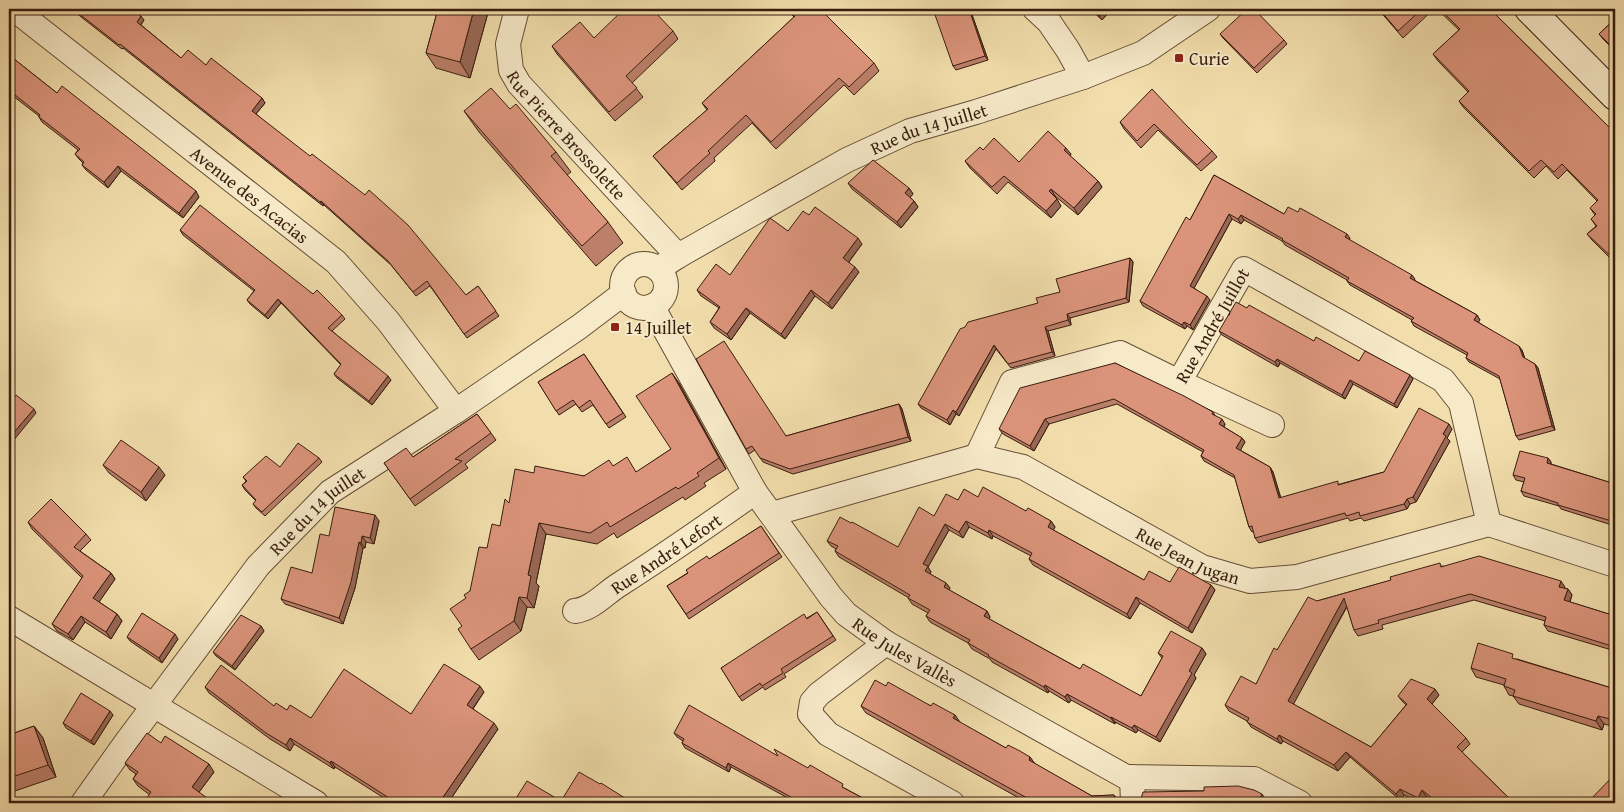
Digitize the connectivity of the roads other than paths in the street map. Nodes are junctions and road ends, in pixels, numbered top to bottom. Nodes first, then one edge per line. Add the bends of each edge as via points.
1 (14, 9) edge
2 (517, 9) edge
3 (1034, 9) edge
4 (1208, 9) edge
5 (1529, 9) edge
6 (1083, 77) junction
7 (1615, 96) edge
8 (646, 222) junction
9 (678, 256) junction
10 (648, 267) junction
11 (624, 294) junction
12 (652, 306) junction
13 (1179, 382) junction
14 (456, 411) junction
15 (1272, 425) dead end
16 (977, 456) junction
17 (755, 492) junction
18 (772, 514) junction
19 (1489, 524) junction
20 (1615, 565) edge
21 (575, 611) dead end
22 (9, 618) edge
23 (886, 643) junction
24 (154, 706) junction
25 (1132, 777) junction
26 (82, 803) edge
27 (316, 803) edge
28 (952, 803) edge
29 (1133, 803) edge
30 (1300, 803) edge

1 - 14 street, Avenue des Acacias via 336,262 388,322
2 - 8 street, Rue Pierre Brossolette via 508,44 511,70 522,87
3 - 6 street via 1050,22
4 - 6 street, Rue du 14 Juillet via 1143,53
5 - 7 main road
6 - 9 street, Rue du 14 Juillet via 910,131 847,160
8 - 9 street, Rue Pierre Brossolette
8 - 10 street
9 - 10 street, Rue du 14 Juillet
10 - 11 street via 630,269 623,280
10 - 12 street via 663,275 665,282 663,296
11 - 12 street via 632,304
11 - 14 street, Rue du 14 Juillet
12 - 17 street, Rue Jules Vallès
13 - 15 street
13 - 16 street, Rue André Juillot via 1120,353 1012,382
13 - 19 street, Rue André Juillot via 1244,269 1443,380 1461,403
14 - 24 street, Rue du 14 Juillet via 330,492 258,566
16 - 18 street, Rue Jean Jugan
16 - 19 street, Rue Jean Jugan via 1023,467 1202,566 1250,581 1297,577
17 - 18 street, Rue Jules Vallès
17 - 21 street, Rue André Lefort via 585,610
18 - 23 street, Rue Jules Vallès via 846,614
19 - 20 street
22 - 24 street
23 - 25 street, Rue Jules Vallès via 1126,777
23 - 28 street via 819,694 812,702 810,714 828,734
24 - 26 street, Rue du 14 Juillet
24 - 27 street
25 - 29 street
25 - 30 street, Rue Jules Vallès via 1254,779

